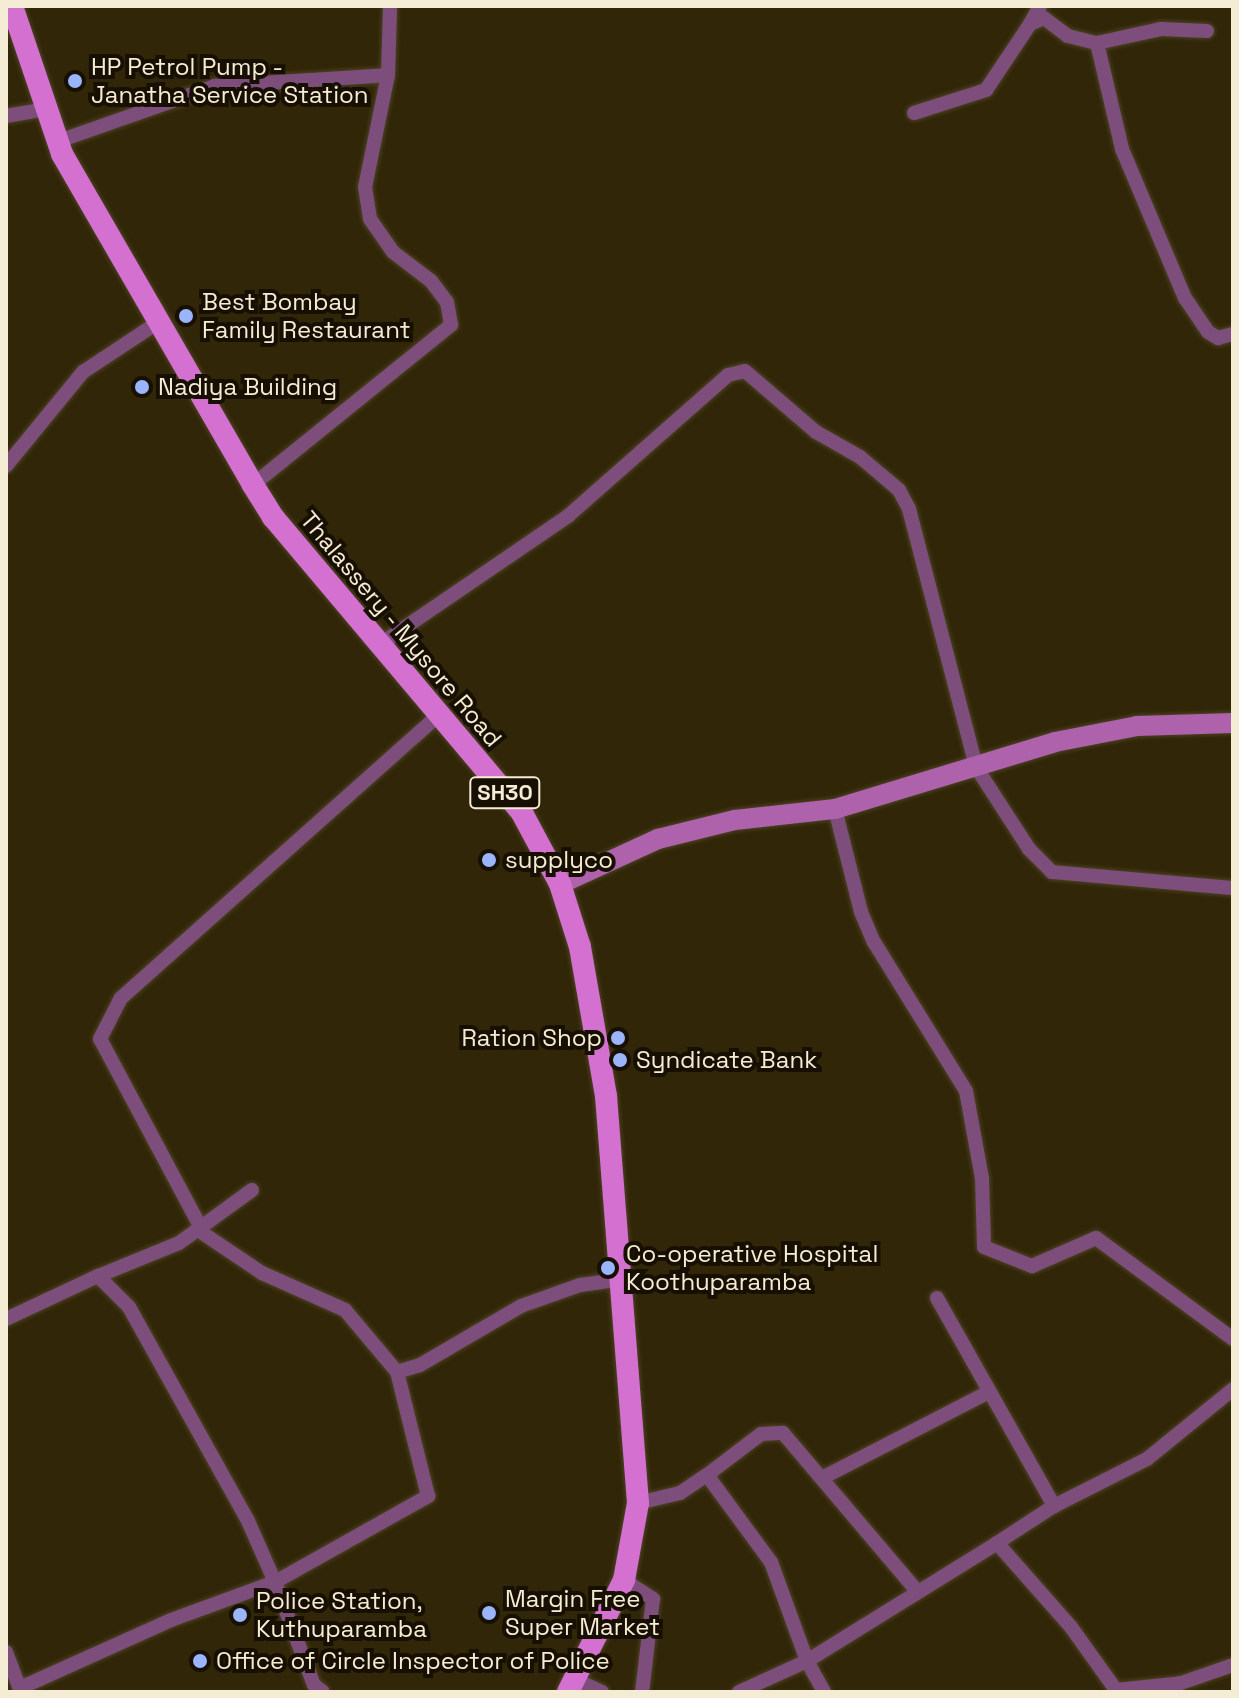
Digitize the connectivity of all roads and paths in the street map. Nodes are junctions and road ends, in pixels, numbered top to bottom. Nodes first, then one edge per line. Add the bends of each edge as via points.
1 (12, 6) edge
2 (390, 6) edge
3 (1040, 6) edge
4 (1030, 24) junction
5 (1207, 31) dead end
6 (1097, 43) junction
7 (388, 75) junction
8 (45, 109) junction
9 (914, 113) dead end
10 (6, 116) edge
11 (56, 142) junction
12 (157, 323) junction
13 (1233, 334) edge
14 (6, 466) edge
15 (253, 485) junction
16 (379, 645) junction
17 (439, 715) junction
18 (1233, 723) edge
19 (976, 767) junction
20 (835, 809) junction
21 (560, 884) junction
22 (1233, 888) edge
23 (252, 1190) dead end
24 (199, 1228) junction
25 (98, 1276) junction
26 (623, 1279) junction
27 (937, 1298) dead end
28 (6, 1319) edge
29 (1233, 1339) edge
30 (397, 1372) junction
31 (1233, 1389) edge
32 (987, 1393) junction
33 (707, 1475) junction
34 (822, 1478) junction
35 (638, 1503) junction
36 (1054, 1506) junction
37 (997, 1543) junction
38 (624, 1580) junction
39 (275, 1582) junction
40 (917, 1591) junction
41 (6, 1652) edge
42 (807, 1661) junction
43 (1233, 1665) edge
44 (571, 1686) edge
45 (1182, 1687) edge
46 (21, 1690) edge
47 (323, 1692) edge
48 (602, 1692) edge
49 (642, 1692) edge
50 (739, 1692) edge
51 (824, 1692) edge

1 - 8 main road, Thalassery - Mysore Road / SH30
2 - 7 street
3 - 4 street
4 - 6 street via 1044,18 1068,36
4 - 9 street via 986,90
5 - 6 street via 1161,29
6 - 13 street via 1122,149 1185,298 1208,332 1218,338
7 - 11 street via 215,86
7 - 15 street via 365,187 370,219 393,252 431,281 447,302 451,325
8 - 10 street
8 - 11 main road, Thalassery - Mysore Road / SH30
11 - 12 main road, Thalassery - Mysore Road / SH30
12 - 14 street via 83,372
12 - 15 main road, Thalassery - Mysore Road / SH30
15 - 16 main road, Thalassery - Mysore Road / SH30
16 - 17 main road, Thalassery - Mysore Road / SH30
16 - 19 street via 568,516 728,375 745,371 816,432 860,457 899,490 909,509
17 - 21 main road, Thalassery - Mysore Road / SH30 via 522,813
17 - 24 street via 121,998 100,1039
18 - 19 main road via 1137,726 1055,742
19 - 20 main road
19 - 22 street via 1029,849 1052,872
20 - 21 main road via 698,828 658,839
20 - 29 street via 861,912 874,942 966,1091 982,1178 984,1247 1032,1266 1096,1238
21 - 26 main road, Thalassery - Mysore Road / SH30 via 596,1020
23 - 24 street
24 - 25 street
24 - 30 street via 262,1273 345,1310
25 - 28 street
25 - 39 street via 129,1307 248,1521
26 - 30 street via 580,1285 521,1306 420,1365
26 - 35 main road, Thalassery - Mysore Road / SH30
27 - 32 street
30 - 39 street via 428,1496
31 - 36 street via 1147,1459
32 - 34 street
32 - 36 street
33 - 34 street via 771,1430 783,1433
33 - 35 street via 680,1493
33 - 42 street via 771,1562
34 - 40 street
35 - 38 main road, Thalassery - Mysore Road / SH30
36 - 37 street
37 - 40 street
37 - 45 street via 1071,1627 1116,1690
38 - 44 main road, Thalassery - Mysore Road / SH30
38 - 49 street via 653,1599
39 - 46 street via 157,1626
39 - 47 street via 314,1685
40 - 42 street
41 - 46 street
42 - 50 street
42 - 51 street
43 - 45 street
44 - 48 street

